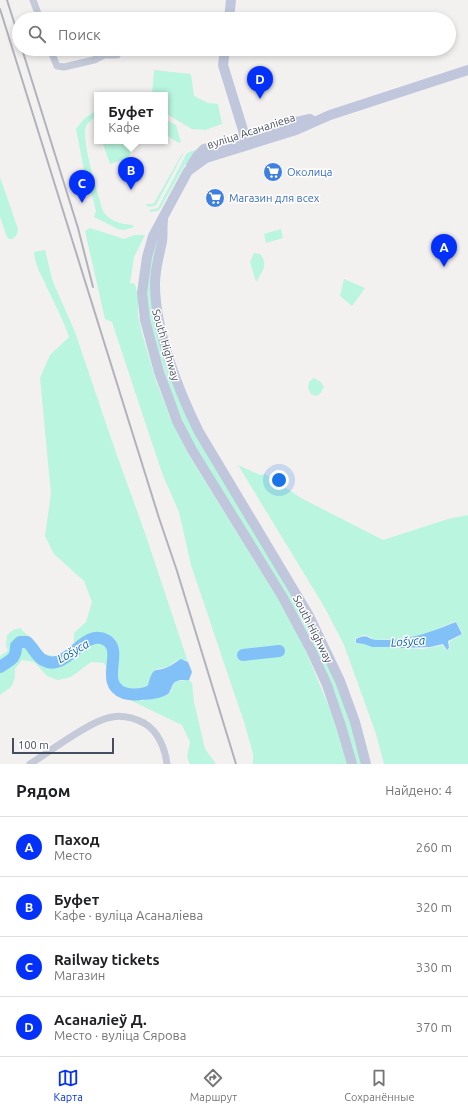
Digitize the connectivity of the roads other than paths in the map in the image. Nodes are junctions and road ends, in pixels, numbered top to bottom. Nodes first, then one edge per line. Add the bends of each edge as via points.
1 (33, 0) edge
2 (231, 0) edge
3 (37, 12) edge
4 (230, 12) edge
5 (53, 56) edge
6 (102, 56) edge
7 (224, 56) edge
8 (468, 70) edge
9 (246, 141) junction
10 (162, 220) junction
11 (30, 764) edge
12 (167, 764) edge
13 (352, 764) edge
14 (366, 764) edge

1 - 3 street
2 - 4 main road
5 - 6 street via 57,66 64,67
7 - 9 main road via 223,65
8 - 9 main road, вуліца Асаналіева via 330,115 296,122
9 - 10 main road, вуліца Асаналіева via 204,149 188,171
10 - 13 main road, South Highway via 146,257 142,293 144,320 159,372 177,421 192,450 282,596 311,650 327,685
10 - 14 main road, South Highway via 162,240 154,283 156,304 164,340 188,410 308,614 340,681 355,722
11 - 12 street via 92,724 111,717 126,717 149,726 164,748

